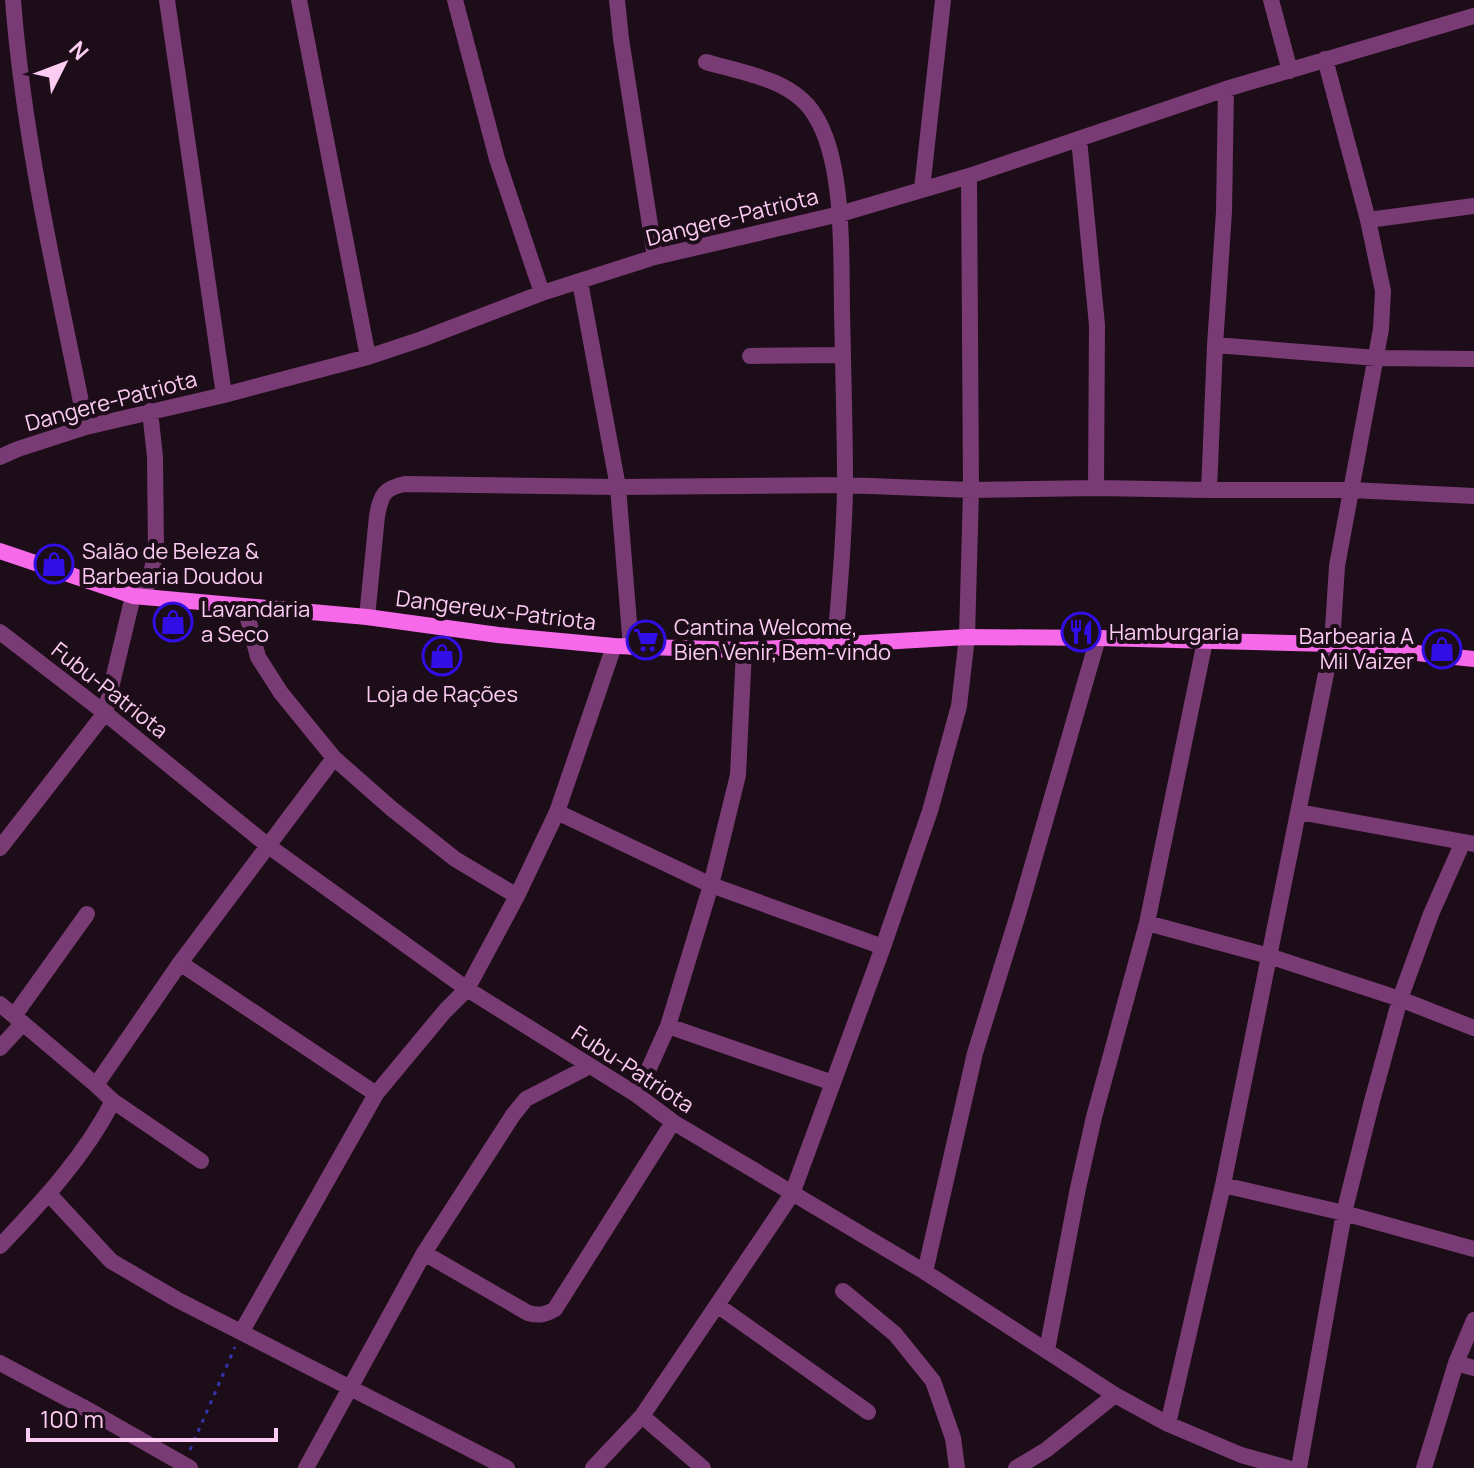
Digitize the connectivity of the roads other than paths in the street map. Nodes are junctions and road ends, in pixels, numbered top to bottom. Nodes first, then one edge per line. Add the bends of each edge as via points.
1 (13, 0) edge
2 (167, 0) edge
3 (299, 0) edge
4 (455, 0) edge
5 (617, 0) edge
6 (943, 0) edge
7 (1271, 0) edge
8 (1474, 16) edge
9 (1325, 59) junction
10 (706, 62) dead end
11 (1290, 71) junction
12 (1226, 89) junction
13 (1079, 139) junction
14 (969, 176) junction
15 (922, 189) junction
16 (1474, 206) edge
17 (840, 214) junction
18 (1368, 220) junction
19 (655, 257) junction
20 (580, 282) junction
21 (542, 293) junction
22 (1215, 345) junction
23 (843, 355) junction
24 (750, 356) dead end
25 (368, 357) junction
26 (1377, 358) junction
27 (1474, 359) edge
28 (224, 395) junction
29 (150, 411) junction
30 (86, 427) junction
31 (0, 457) edge
32 (845, 485) junction
33 (618, 487) junction
34 (1096, 488) junction
35 (971, 490) junction
36 (1209, 490) junction
37 (1351, 490) junction
38 (1474, 496) edge
39 (0, 551) edge
40 (133, 596) junction
41 (245, 607) junction
42 (367, 617) junction
43 (0, 632) edge
44 (967, 637) junction
45 (1098, 638) junction
46 (1205, 641) junction
47 (1332, 644) junction
48 (622, 646) junction
49 (835, 646) junction
50 (744, 650) junction
51 (1474, 659) edge
52 (105, 713) junction
53 (334, 758) junction
54 (557, 812) junction
55 (1299, 812) junction
56 (1468, 843) edge
57 (267, 845) junction
58 (0, 848) edge
59 (711, 885) junction
60 (517, 896) junction
61 (87, 914) dead end
62 (1147, 923) junction
63 (883, 947) junction
64 (1269, 956) junction
65 (180, 963) junction
66 (467, 989) junction
67 (1400, 999) junction
68 (0, 1004) edge
69 (19, 1020) junction
70 (668, 1026) junction
71 (1474, 1028) edge
72 (0, 1048) edge
73 (590, 1066) junction
74 (833, 1083) junction
75 (96, 1085) junction
76 (376, 1094) junction
77 (637, 1095) junction
78 (113, 1101) junction
79 (673, 1122) junction
80 (201, 1161) dead end
81 (1223, 1185) junction
82 (49, 1194) junction
83 (792, 1194) junction
84 (1344, 1213) junction
85 (0, 1246) edge
86 (1474, 1249) edge
87 (424, 1253) junction
88 (925, 1272) junction
89 (843, 1291) dead end
90 (717, 1305) junction
91 (1474, 1320) edge
92 (242, 1331) junction
93 (1047, 1350) junction
94 (0, 1363) edge
95 (1456, 1363) junction
96 (1474, 1368) edge
97 (350, 1388) junction
98 (1115, 1395) junction
99 (868, 1412) dead end
100 (642, 1416) junction
101 (1168, 1424) junction
102 (1243, 1461) edge
103 (187, 1466) edge
104 (306, 1468) edge
105 (507, 1468) edge
106 (593, 1468) edge
107 (703, 1468) edge
108 (957, 1468) edge
109 (1016, 1468) edge
110 (1288, 1468) edge
111 (1299, 1468) edge
112 (1424, 1468) edge

1 - 30 street via 38,187
2 - 28 street
3 - 25 street
4 - 21 street via 497,159
5 - 19 street
6 - 15 street
7 - 11 street
8 - 9 street, Dangere-Patriota
9 - 11 street, Dangere-Patriota
9 - 18 street
10 - 17 street via 770,81 813,111 830,150
11 - 12 street, Dangere-Patriota
12 - 13 street, Dangere-Patriota
12 - 22 street
13 - 14 street, Dangere-Patriota
13 - 34 street via 1097,325
14 - 15 street, Dangere-Patriota
14 - 35 street
15 - 17 street, Dangere-Patriota
16 - 18 street
17 - 19 street, Dangere-Patriota
17 - 23 street
18 - 26 street via 1383,291
19 - 20 street, Dangere-Patriota
20 - 21 street, Dangere-Patriota
20 - 33 street
21 - 25 street, Dangere-Patriota
22 - 26 street
22 - 36 street
23 - 24 street
23 - 32 street
25 - 28 street, Dangere-Patriota
26 - 27 street
26 - 37 street
28 - 29 street, Dangere-Patriota
29 - 30 street, Dangere-Patriota
29 - 40 street via 156,551 149,583
30 - 31 street, Dangere-Patriota
32 - 33 street
32 - 35 street
32 - 49 street
33 - 42 street via 405,484 386,490 377,516
33 - 48 street
34 - 35 street
34 - 36 street
35 - 44 street
36 - 37 street
37 - 38 street
37 - 47 street via 1336,578
39 - 40 street, Dangereux-Patriota
40 - 41 street, Dangereux-Patriota
40 - 52 street
41 - 42 street, Dangereux-Patriota
41 - 53 street via 258,657
42 - 48 street, Dangereux-Patriota
43 - 52 street, Fubu-Patriota
44 - 45 street, Dangereux-Patriota
44 - 49 street, Dangereux-Patriota
44 - 63 street via 962,691 935,795
45 - 46 street, Dangereux-Patriota
45 - 88 street via 975,1053
46 - 47 street, Dangereux-Patriota
46 - 62 street
47 - 51 street, Dangereux-Patriota
47 - 55 street
48 - 50 street, Dangereux-Patriota
48 - 54 street
49 - 50 street, Dangereux-Patriota
50 - 59 street via 738,775
52 - 57 street, Fubu-Patriota
52 - 58 street
53 - 57 street
53 - 60 street via 455,859
54 - 59 street
54 - 60 street
55 - 56 street
55 - 64 street
56 - 67 street via 1431,914
57 - 65 street
57 - 66 street, Fubu-Patriota
59 - 63 street
59 - 70 street
60 - 66 street
61 - 69 street
62 - 64 street
62 - 93 street via 1087,1145
63 - 74 street
64 - 67 street
64 - 81 street
65 - 75 street
65 - 76 street
66 - 73 street, Fubu-Patriota
66 - 76 street
67 - 71 street
67 - 84 street
68 - 69 street
69 - 72 street
69 - 75 street
70 - 74 street
70 - 77 street
73 - 77 street, Fubu-Patriota
73 - 87 street via 526,1099
74 - 83 street
75 - 78 street
76 - 92 street
77 - 79 street, Fubu-Patriota
78 - 80 street
78 - 82 street
79 - 83 street, Fubu-Patriota
79 - 87 street via 555,1309 546,1315 528,1313
81 - 84 street
81 - 101 street
82 - 85 street
82 - 92 street via 111,1261
83 - 88 street, Fubu-Patriota
83 - 90 street
84 - 86 street
84 - 111 street
87 - 97 street
88 - 93 street, Fubu-Patriota
89 - 108 street via 895,1334 933,1381 953,1438
90 - 99 street
90 - 100 street
91 - 95 street
92 - 97 street
93 - 98 street, Fubu-Patriota
94 - 103 street
95 - 96 street
95 - 112 street
97 - 104 street
97 - 105 street
98 - 101 street, Fubu-Patriota
98 - 109 street
100 - 106 street
100 - 107 street
101 - 102 street, Fubu-Patriota
102 - 110 street, Fubu-Patriota

